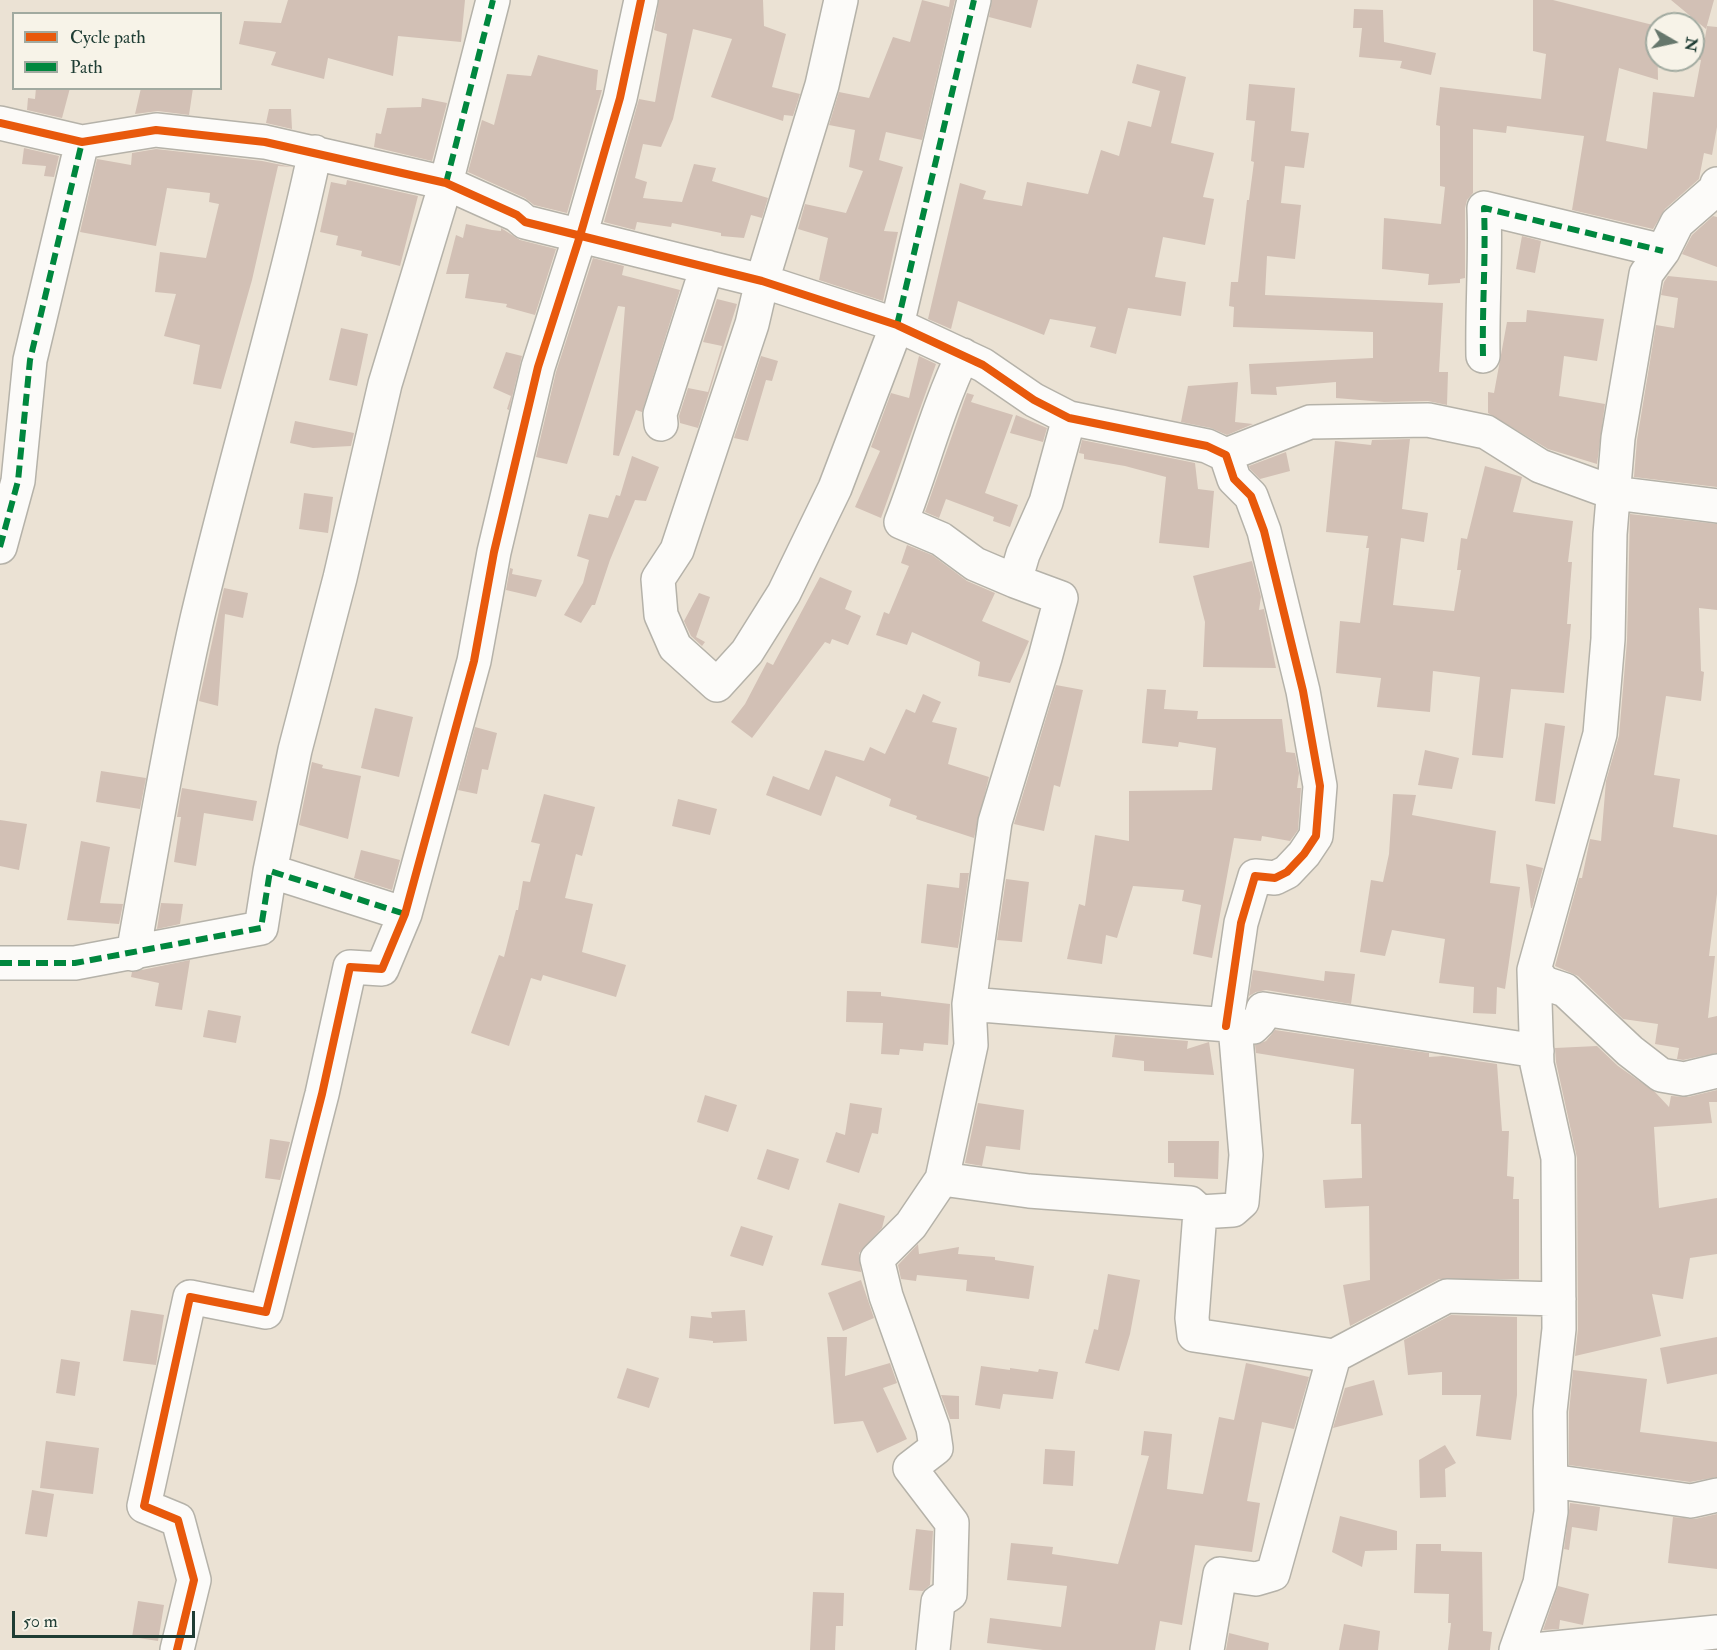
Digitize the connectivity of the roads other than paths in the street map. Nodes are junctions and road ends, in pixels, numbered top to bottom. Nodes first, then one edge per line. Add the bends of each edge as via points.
1 (493, 0) edge
2 (641, 0) edge
3 (841, 0) edge
4 (974, 0) edge
5 (0, 123) edge
6 (82, 142) junction
7 (315, 152) junction
8 (446, 183) junction
9 (1717, 184) edge
10 (580, 236) junction
11 (1663, 251) junction
12 (707, 267) junction
13 (762, 282) junction
14 (897, 325) junction
15 (963, 355) junction
16 (1483, 356) dead end
17 (1069, 418) junction
18 (661, 424) dead end
19 (1226, 455) junction
20 (1614, 494) junction
21 (1717, 506) edge
22 (0, 547) edge
23 (1015, 581) junction
24 (270, 872) junction
25 (405, 914) junction
26 (133, 954) junction
27 (0, 963) edge
28 (1534, 970) junction
29 (969, 1004) junction
30 (1231, 1026) junction
31 (1537, 1051) junction
32 (1717, 1071) edge
33 (942, 1179) junction
34 (1200, 1212) junction
35 (1559, 1299) junction
36 (1334, 1356) junction
37 (1551, 1480) junction
38 (1717, 1495) edge
39 (1717, 1632) edge
40 (177, 1650) edge
41 (933, 1650) edge
42 (1207, 1650) edge
43 (1516, 1650) edge
44 (1534, 1650) edge

1 - 8 street
2 - 10 street via 620,98
3 - 13 street via 822,85
4 - 14 street
5 - 6 street
6 - 7 street via 156,130 265,142
6 - 22 street via 30,360 18,481
7 - 8 street
7 - 26 street via 294,251 198,617 165,772
8 - 10 street via 525,222
8 - 24 street via 385,384 295,750
9 - 11 street via 1677,223
10 - 12 street
10 - 25 street via 538,367 494,552 474,661
11 - 16 street via 1484,208
11 - 20 street via 1646,274 1618,438
12 - 13 street
12 - 18 street via 660,414
13 - 14 street
13 - 14 street via 752,324 677,550 658,579 661,615 675,648 717,685 747,652 784,593 835,488
14 - 15 street
15 - 17 street
15 - 23 street via 945,392 901,522 940,539 975,564
17 - 19 street via 1207,446
17 - 23 street via 1046,502
19 - 20 street via 1310,422 1428,420 1486,432 1540,466
19 - 30 street via 1234,479 1251,496 1264,531 1303,691 1320,786 1316,836 1304,854 1287,872 1275,878 1255,876 1241,923
20 - 21 street
20 - 28 street via 1600,734
23 - 29 street via 1061,598 995,822
24 - 25 street
24 - 26 street via 261,928
25 - 40 street via 382,969 350,966 266,1312 190,1297 144,1506 178,1520 194,1580
26 - 27 street via 75,963
28 - 31 street
28 - 32 street via 1544,983 1565,990 1661,1075 1684,1079
29 - 30 street
29 - 33 street via 971,1045
30 - 31 street via 1253,1027 1263,1009
30 - 34 street via 1246,1155 1242,1202 1233,1210
31 - 35 street via 1558,1158
33 - 34 street via 1029,1191 1190,1203
33 - 41 street via 911,1226 877,1259 886,1296 933,1428 936,1448 910,1468 952,1523 950,1594 938,1602
34 - 36 street via 1194,1335
35 - 36 street via 1447,1296
35 - 37 street via 1550,1411
36 - 42 street via 1273,1574 1256,1579 1220,1574
37 - 38 street via 1691,1501
37 - 43 street via 1551,1512 1540,1584
39 - 44 street

